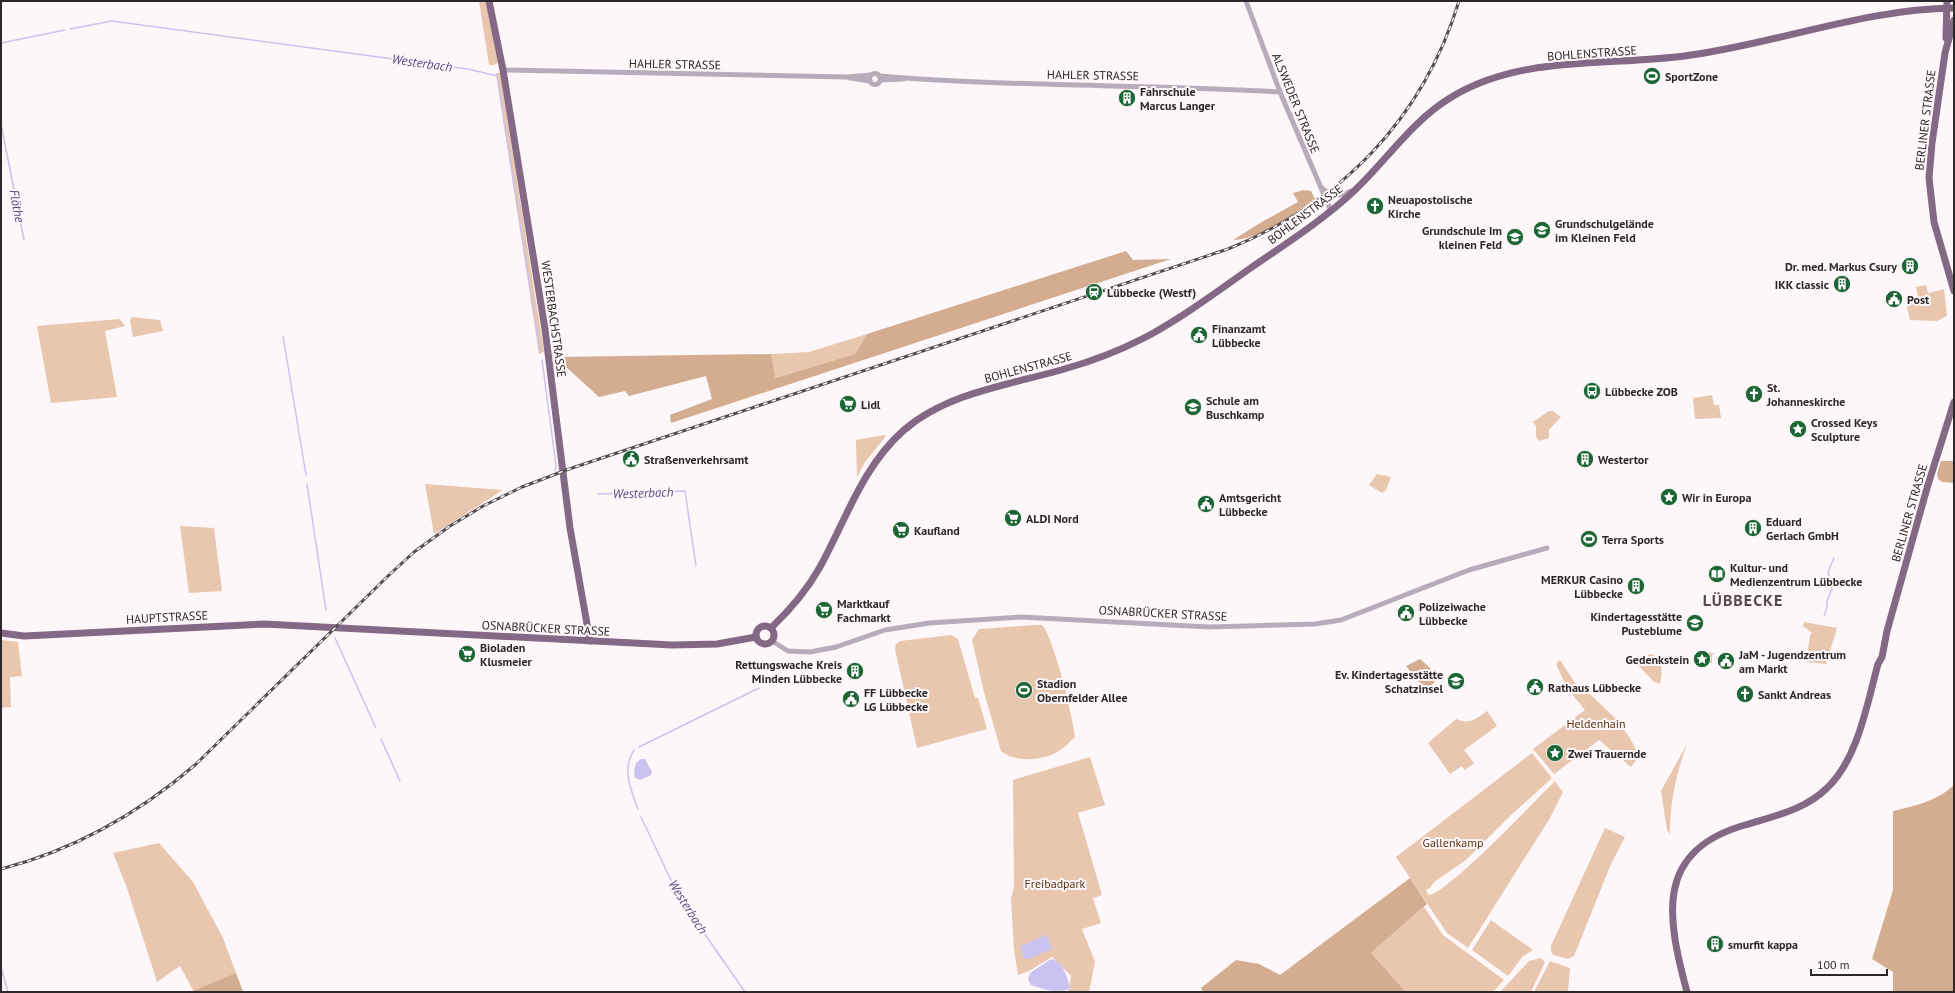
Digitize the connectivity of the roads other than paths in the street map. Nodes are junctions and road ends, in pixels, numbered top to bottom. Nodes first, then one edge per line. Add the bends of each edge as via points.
1 (489, 1) edge
2 (1246, 1) edge
3 (1946, 4) edge
4 (1954, 8) edge
5 (1954, 20) edge
6 (1946, 46) junction
7 (503, 70) junction
8 (870, 78) junction
9 (880, 78) junction
10 (1280, 92) junction
11 (1319, 184) junction
12 (1356, 189) junction
13 (1331, 211) junction
14 (1954, 290) edge
15 (1954, 402) edge
16 (1547, 548) dead end
17 (335, 627) joint
18 (771, 628) junction
19 (1, 633) edge
20 (756, 636) junction
21 (590, 641) junction
22 (772, 641) junction
23 (1687, 992) edge

1 - 7 main road, WESTERBACHSTRASSE
2 - 10 street, ALSWEDER STRASSE
3 - 4 main road, BOHLENSTRASSE
3 - 6 main road, BERLINER STRASSE
3 - 12 main road, BOHLENSTRASSE via 1882,14 1698,54 1659,60 1549,66 1514,72 1479,83 1435,108
5 - 6 main road, BERLINER STRASSE
6 - 14 main road, BERLINER STRASSE via 1928,178 1934,222
7 - 8 street, HAHLER STRASSE
7 - 21 main road, WESTERBACHSTRASSE via 545,329 570,524
8 - 9 street via 875,73
8 - 9 street via 875,84
9 - 10 street, HAHLER STRASSE
10 - 11 street, ALSWEDER STRASSE
11 - 12 street via 1334,196
11 - 13 street, ALSWEDER STRASSE
12 - 13 main road, BOHLENSTRASSE
13 - 18 main road, BOHLENSTRASSE via 1217,292 1145,337 1086,362 963,397 916,421 890,445 862,482 816,573 792,606
15 - 23 main road, BERLINER STRASSE via 1927,488 1882,657 1852,752 1842,771 1828,788 1809,802 1719,834 1704,843 1687,860 1677,880 1673,908 1676,945
16 - 22 street, OSNABRÜCKER STRASSE via 1461,573 1341,620 1315,624 1209,627 1021,616 929,623 885,630 836,647 810,652 788,651
17 - 19 main road, HAUPTSTRASSE via 264,624 24,636
17 - 21 main road, OSNABRÜCKER STRASSE
18 - 20 main road via 761,626 757,629
18 - 22 main road via 774,636
20 - 21 main road, OSNABRÜCKER STRASSE via 704,645
20 - 22 main road via 761,643 767,644

